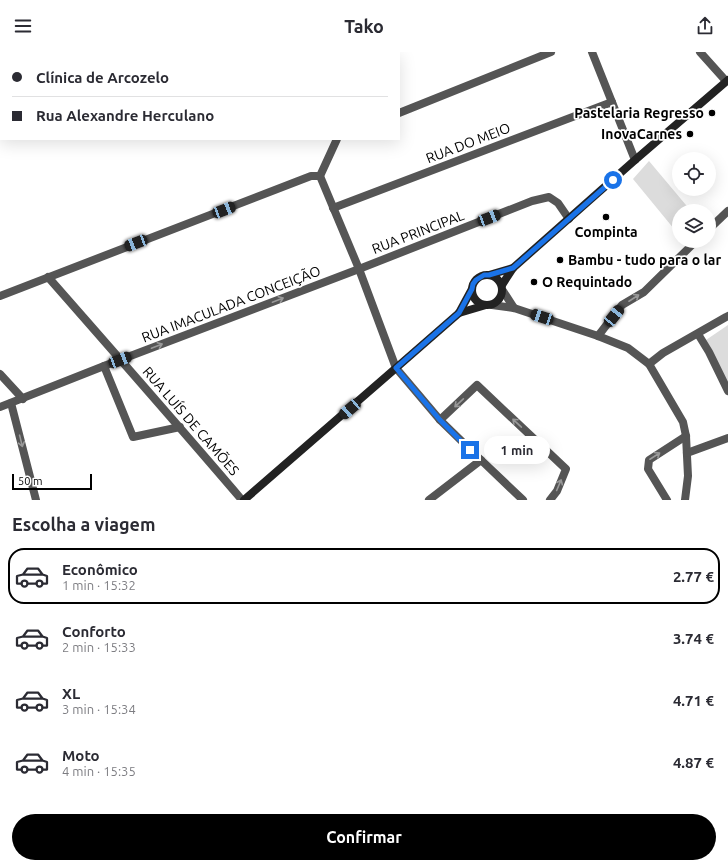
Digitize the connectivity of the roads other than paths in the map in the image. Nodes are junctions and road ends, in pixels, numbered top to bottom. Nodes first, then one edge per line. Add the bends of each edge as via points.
1 (551, 52) edge
2 (592, 52) edge
3 (700, 52) edge
4 (727, 80) edge
5 (612, 102) junction
6 (400, 113) edge
7 (337, 140) edge
8 (635, 160) junction
9 (320, 176) junction
10 (333, 208) junction
11 (728, 211) edge
12 (569, 219) junction
13 (716, 222) edge
14 (689, 248) edge
15 (513, 268) junction
16 (359, 269) junction
17 (489, 275) junction
18 (48, 277) junction
19 (502, 288) junction
20 (472, 289) junction
21 (0, 296) edge
22 (489, 305) junction
23 (514, 308) junction
24 (459, 313) junction
25 (728, 316) edge
26 (698, 334) junction
27 (598, 336) junction
28 (120, 360) junction
29 (649, 364) junction
30 (104, 366) junction
31 (396, 368) junction
32 (0, 374) edge
33 (728, 391) edge
34 (22, 399) junction
35 (11, 403) junction
36 (0, 407) edge
37 (440, 420) junction
38 (180, 427) junction
39 (686, 436) junction
40 (728, 438) edge
41 (687, 453) junction
42 (481, 460) junction
43 (36, 500) edge
44 (243, 500) edge
45 (429, 500) edge
46 (523, 500) edge
47 (550, 500) edge
48 (667, 500) edge
49 (685, 500) edge

1 - 6 street
2 - 5 street
3 - 4 street
4 - 8 street
5 - 8 street
5 - 10 street, RUA DO MEIO
7 - 9 street
8 - 12 street
9 - 10 street
9 - 18 street via 311,176
10 - 16 street
11 - 13 street
12 - 15 street
12 - 16 street, RUA PRINCIPAL via 558,203 549,197 532,201
27 -> 14 street via 622,306 644,292
15 - 17 street
15 - 19 street
28 -> 16 street, RUA IMACULADA CONCEIÇÃO
16 - 31 street
17 - 19 street via 497,278
17 - 20 street via 476,280
18 - 21 street
18 - 28 street, RUA LUÍS DE CAMÕES
19 - 22 street via 502,296
19 - 23 street
20 - 22 street via 472,294 478,302
20 - 24 street
22 - 23 street
22 - 24 street
23 - 27 street
24 - 31 street
25 - 26 street
26 - 29 street via 663,353
26 - 33 street
27 - 29 street via 628,348
28 - 30 street, RUA IMACULADA CONCEIÇÃO
28 - 38 street, RUA LUÍS DE CAMÕES
29 - 39 street via 683,422
30 - 34 street, RUA IMACULADA CONCEIÇÃO
30 - 38 street via 133,437
31 - 37 street
31 - 44 street
32 - 34 street
34 - 35 street, RUA IMACULADA CONCEIÇÃO
35 - 36 street, RUA IMACULADA CONCEIÇÃO
35 -> 43 street
37 - 42 street
47 -> 37 street via 557,491 566,469 477,385
38 - 44 street, RUA LUÍS DE CAMÕES
39 - 41 street
48 -> 39 street via 648,469 649,460
40 - 41 street
41 - 49 street
42 - 45 street
42 - 46 street

